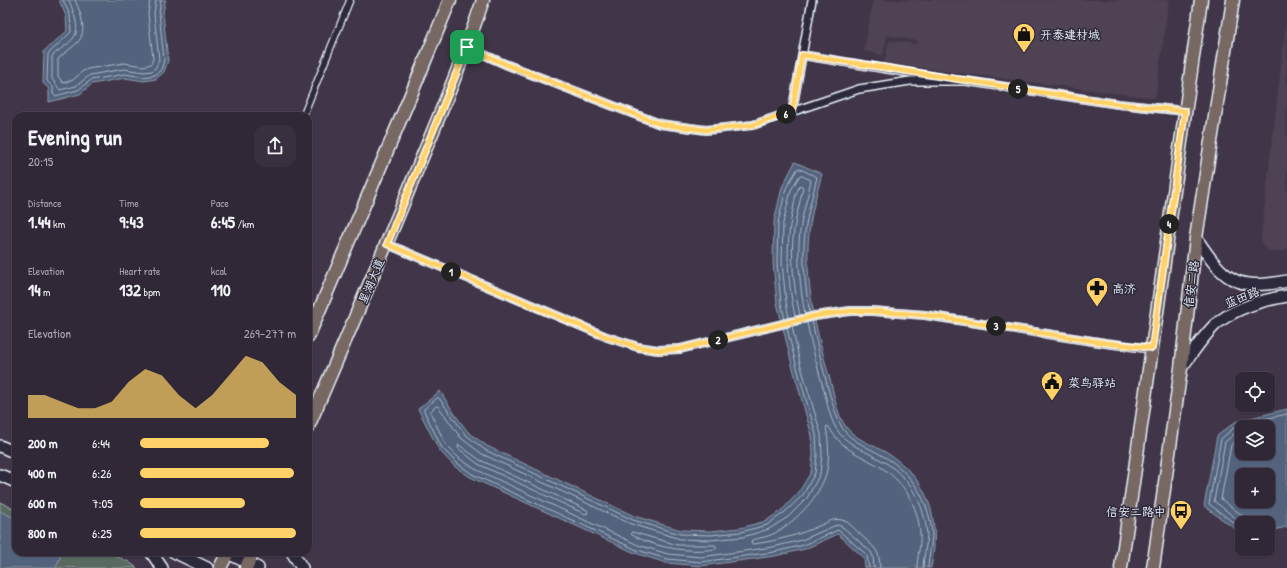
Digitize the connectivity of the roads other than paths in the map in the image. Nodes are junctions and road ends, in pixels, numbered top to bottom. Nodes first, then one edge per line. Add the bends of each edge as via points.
1 (350, 0) edge
2 (450, 0) edge
3 (482, 0) edge
4 (812, 0) edge
5 (1201, 0) edge
6 (1233, 0) edge
7 (467, 47) junction
8 (802, 55) junction
9 (966, 81) junction
10 (1185, 111) junction
11 (305, 112) edge
12 (792, 112) junction
13 (1196, 238) junction
14 (387, 244) junction
15 (1287, 281) edge
16 (1287, 296) edge
17 (312, 328) edge
18 (1152, 348) junction
19 (1181, 368) junction
20 (312, 418) edge
21 (0, 446) edge
22 (12, 451) edge
23 (0, 475) edge
24 (12, 480) edge
25 (154, 556) edge
26 (182, 556) edge
27 (225, 556) edge
28 (234, 556) edge
29 (252, 556) edge
30 (294, 556) edge
31 (251, 566) edge
32 (162, 568) edge
33 (207, 568) edge
34 (220, 568) edge
35 (302, 568) edge
36 (1121, 568) edge
37 (1153, 568) edge

1 - 11 street
2 - 17 main road
3 - 7 main road, 星湖大道
4 - 8 street
5 - 10 main road
6 - 13 main road, 信安二路
7 - 12 street via 660,124 706,130 753,125
7 - 14 main road, 星湖大道
8 - 9 street
8 - 12 street
9 - 10 street via 1118,104
9 - 12 street via 910,81 859,89
10 - 18 main road
13 - 15 main road, 蓝田路 via 1211,261 1230,278 1253,285
13 - 19 main road, 信安二路
14 - 18 street via 607,337 638,347 658,350 680,349 815,316 850,311 925,315
14 - 20 main road, 星湖大道
16 - 19 main road, 蓝田路 via 1256,304 1229,315 1215,325
18 - 36 main road
19 - 37 main road, 信安二路
21 - 22 main road
23 - 24 main road
25 - 32 main road
26 - 33 main road
27 - 34 main road
28 - 31 main road
29 - 31 main road
30 - 35 main road

